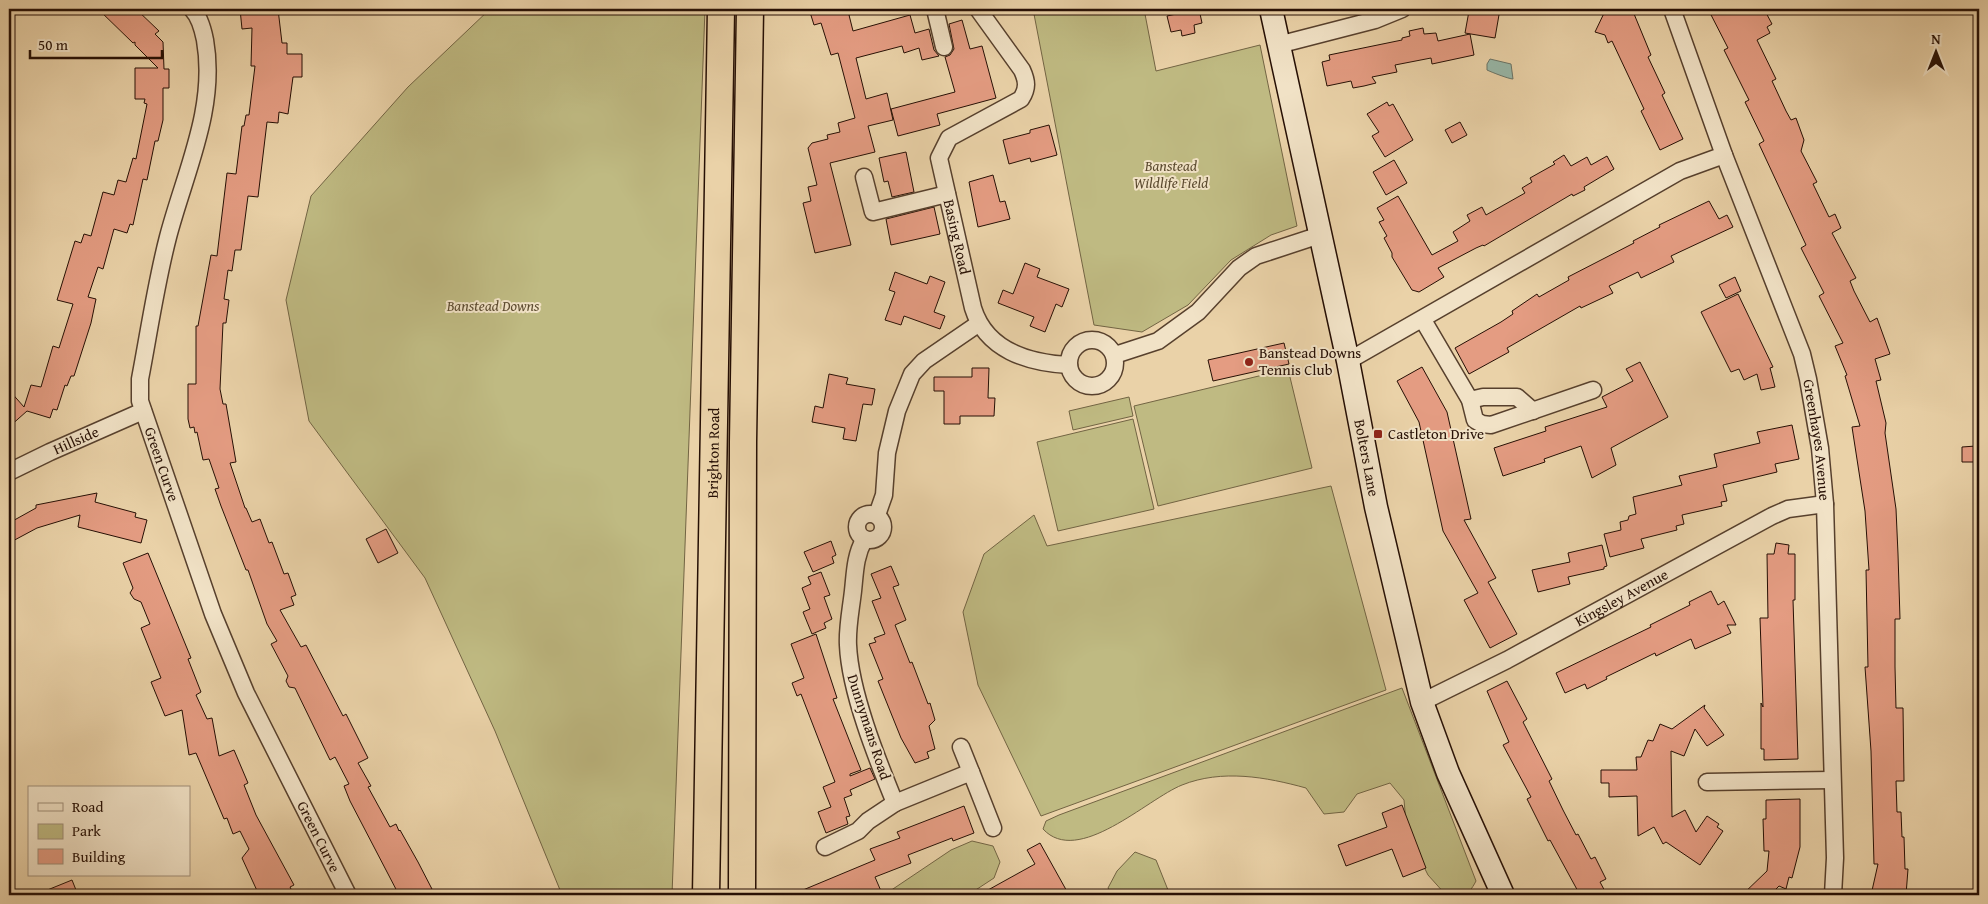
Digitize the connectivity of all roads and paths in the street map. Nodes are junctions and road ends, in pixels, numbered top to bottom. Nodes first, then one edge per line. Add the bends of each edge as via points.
1 (192, 9) edge
2 (721, 9) edge
3 (750, 9) edge
4 (934, 9) edge
5 (978, 9) edge
6 (1270, 9) edge
7 (1402, 9) edge
8 (1672, 9) edge
9 (1278, 45) junction
10 (944, 47) dead end
11 (1724, 155) junction
12 (864, 177) dead end
13 (947, 194) junction
14 (1320, 235) junction
15 (1423, 320) junction
16 (978, 324) junction
17 (1115, 355) junction
18 (1348, 361) junction
19 (1068, 365) junction
20 (1593, 390) dead end
21 (1470, 400) junction
22 (143, 411) junction
23 (1533, 411) junction
24 (9, 472) edge
25 (1825, 504) junction
26 (1422, 702) junction
27 (961, 747) dead end
28 (971, 772) junction
29 (1832, 780) junction
30 (1707, 782) dead end
31 (895, 803) junction
32 (993, 828) dead end
33 (825, 847) dead end
34 (348, 895) edge
35 (706, 895) edge
36 (742, 895) edge
37 (1503, 895) edge
38 (1833, 895) edge

1 - 22 street, Green Curve via 203,30 209,87 199,133 167,238 140,379
2 - 35 highway, Brighton Road
3 - 36 highway, Brighton Road via 742,442
4 - 10 street
5 - 13 street, Basing Road via 1022,70 1027,81 1026,92 1021,99 949,138 939,158
6 - 9 main road, Bolters Lane
7 - 9 street via 1375,20
8 - 11 street, Greenhayes Avenue
9 - 14 main road, Bolters Lane
11 - 15 street via 1680,171
11 - 25 street, Greenhayes Avenue via 1802,354 1815,415
12 - 13 street via 873,212
13 - 16 street, Basing Road
14 - 17 street via 1256,256 1238,268 1198,312 1158,341
14 - 18 main road, Bolters Lane
15 - 18 street
15 - 21 street
16 - 19 street via 988,337 1024,358 1045,364
16 - 31 street, Dunnymans Road via 924,360 912,374 897,411 887,454 884,495 876,515 859,519 856,532 864,540 857,552 849,626 851,674
17 - 19 street via 1102,342 1086,340 1073,349
17 - 19 street via 1112,375 1094,386 1086,386 1074,378
18 - 26 main road, Bolters Lane via 1376,507
20 - 23 street
21 - 23 street via 1516,397
21 - 23 street via 1475,420 1482,424 1491,425
22 - 24 street, Hillside
22 - 34 street, Green Curve via 212,614 246,693
25 - 26 street, Kingsley Avenue via 1796,507 1772,516 1507,660
25 - 29 street, Greenhayes Avenue
26 - 37 main road, Bolters Lane via 1448,773
27 - 28 street
28 - 31 street
28 - 32 street
29 - 30 street
29 - 38 street, Greenhayes Avenue
31 - 33 street via 858,831

